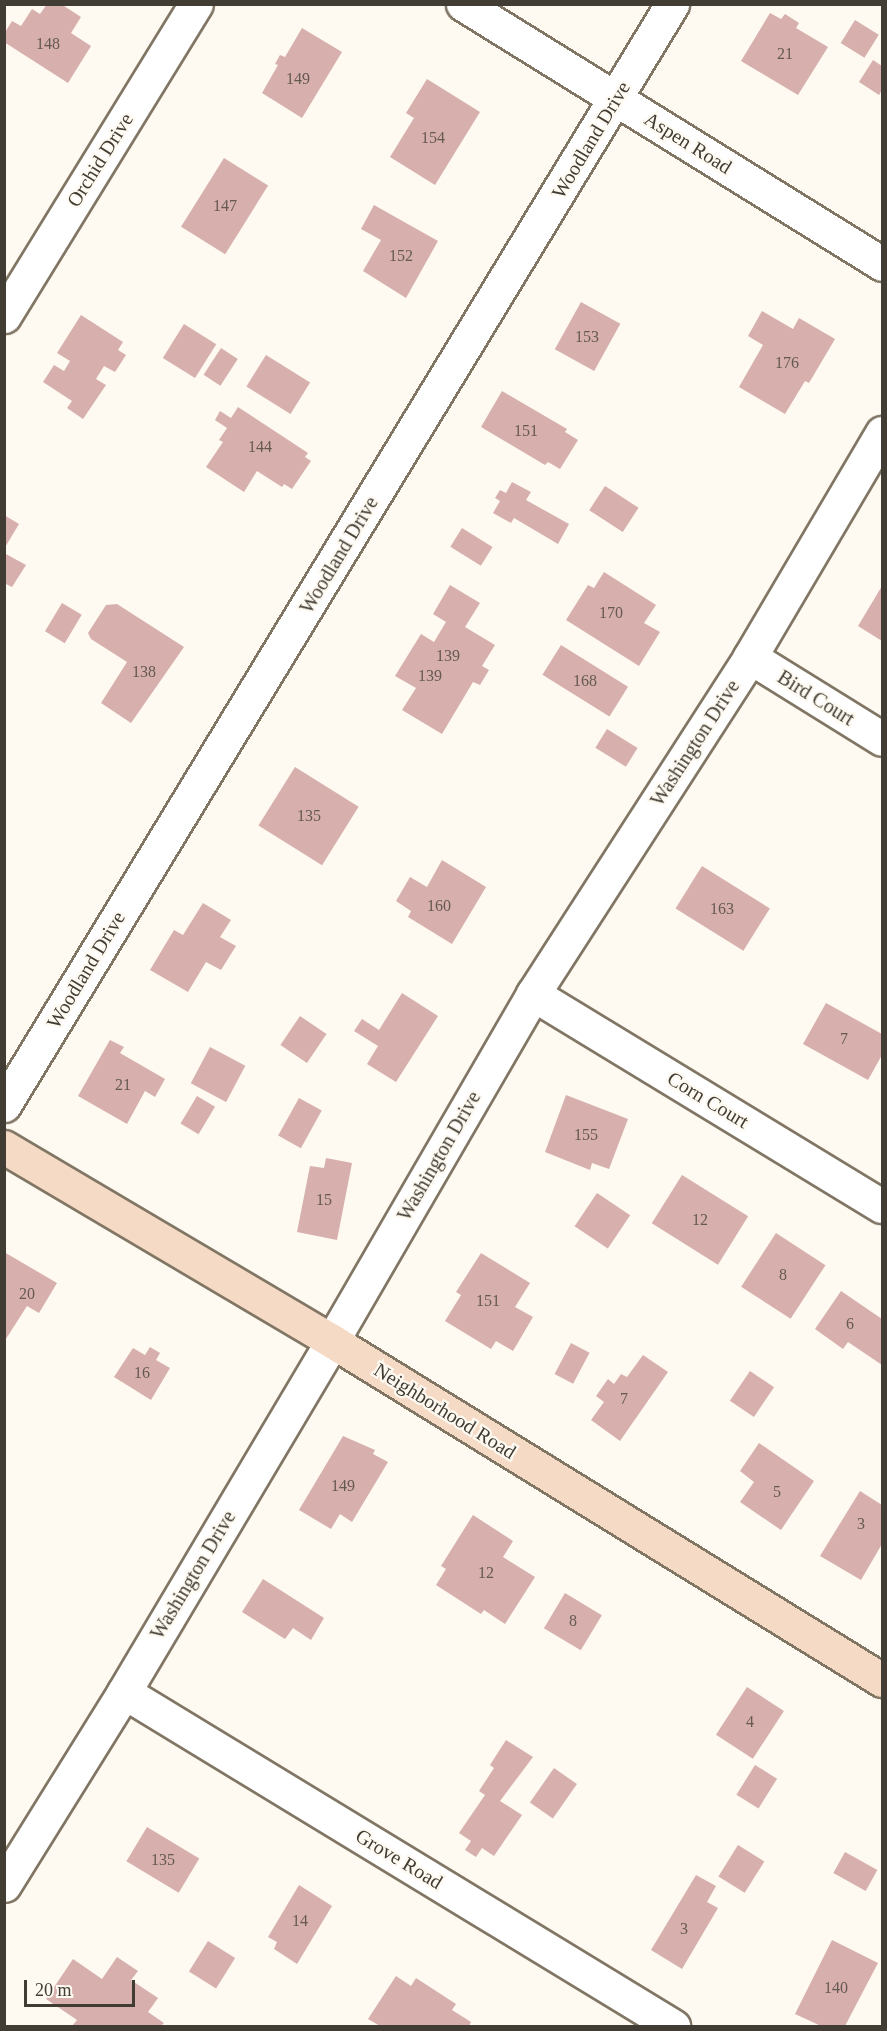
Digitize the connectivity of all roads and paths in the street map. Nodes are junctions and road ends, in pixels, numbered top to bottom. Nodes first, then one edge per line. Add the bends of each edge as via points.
1 (196, 4) edge
2 (463, 4) edge
3 (672, 4) edge
4 (616, 98) junction
5 (882, 264) edge
6 (4, 316) edge
7 (882, 433) edge
8 (750, 657) junction
9 (882, 739) edge
10 (532, 994) junction
11 (4, 1105) edge
12 (4, 1147) edge
13 (882, 1206) edge
14 (332, 1341) junction
15 (882, 1680) edge
16 (124, 1692) junction
17 (4, 1885) edge
18 (673, 2026) edge

1 - 6 street, Orchid Drive
2 - 4 street, Aspen Road
3 - 4 street, Woodland Drive
4 - 5 street, Aspen Road
4 - 11 street, Woodland Drive
7 - 8 street, Washington Drive
8 - 9 street, Bird Court
8 - 10 street, Washington Drive
10 - 13 street, Corn Court
10 - 14 street, Washington Drive
12 - 14 street, Neighborhood Road
14 - 15 street, Neighborhood Road
14 - 16 street, Washington Drive
16 - 17 street, Washington Drive
16 - 18 street, Grove Road

